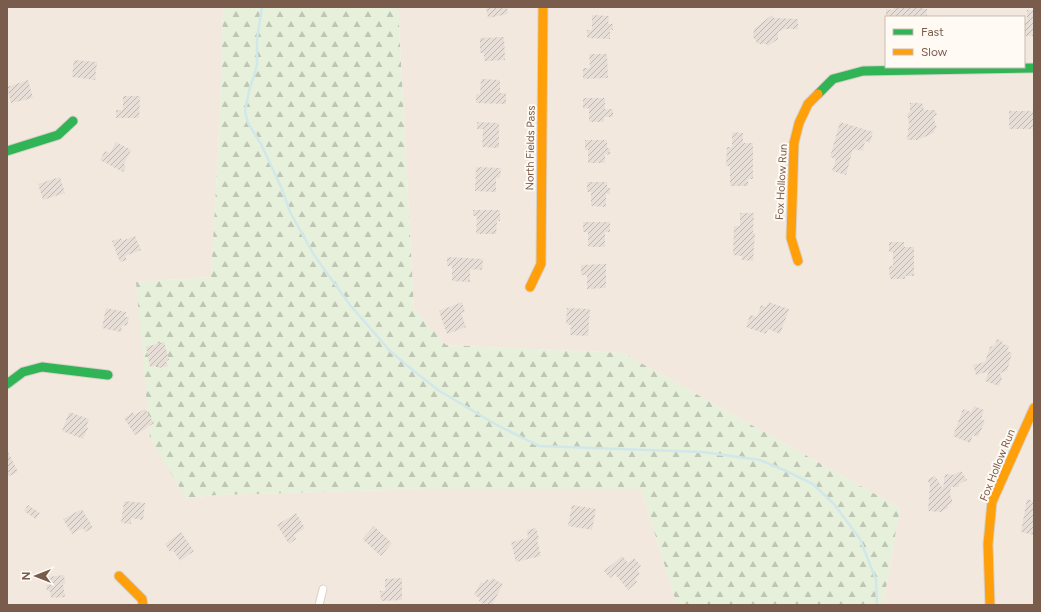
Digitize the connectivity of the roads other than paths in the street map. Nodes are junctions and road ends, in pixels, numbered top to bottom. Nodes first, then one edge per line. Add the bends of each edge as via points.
1 (543, 7) edge
2 (1034, 68) edge
3 (73, 121) dead end
4 (7, 151) edge
5 (798, 261) dead end
6 (530, 287) dead end
7 (108, 375) dead end
8 (7, 384) edge
9 (1034, 408) edge
10 (119, 576) dead end
11 (323, 589) dead end
12 (143, 605) edge
13 (319, 605) edge
14 (990, 605) edge

1 - 6 street, North Fields Pass via 541,264
2 - 5 street, Fox Hollow Run via 862,71 833,79 808,104 799,123 794,143 791,238
3 - 4 street via 58,135
7 - 8 street via 42,367 23,372
9 - 14 street, Fox Hollow Run via 992,502 988,544
10 - 12 street via 142,599
11 - 13 street

